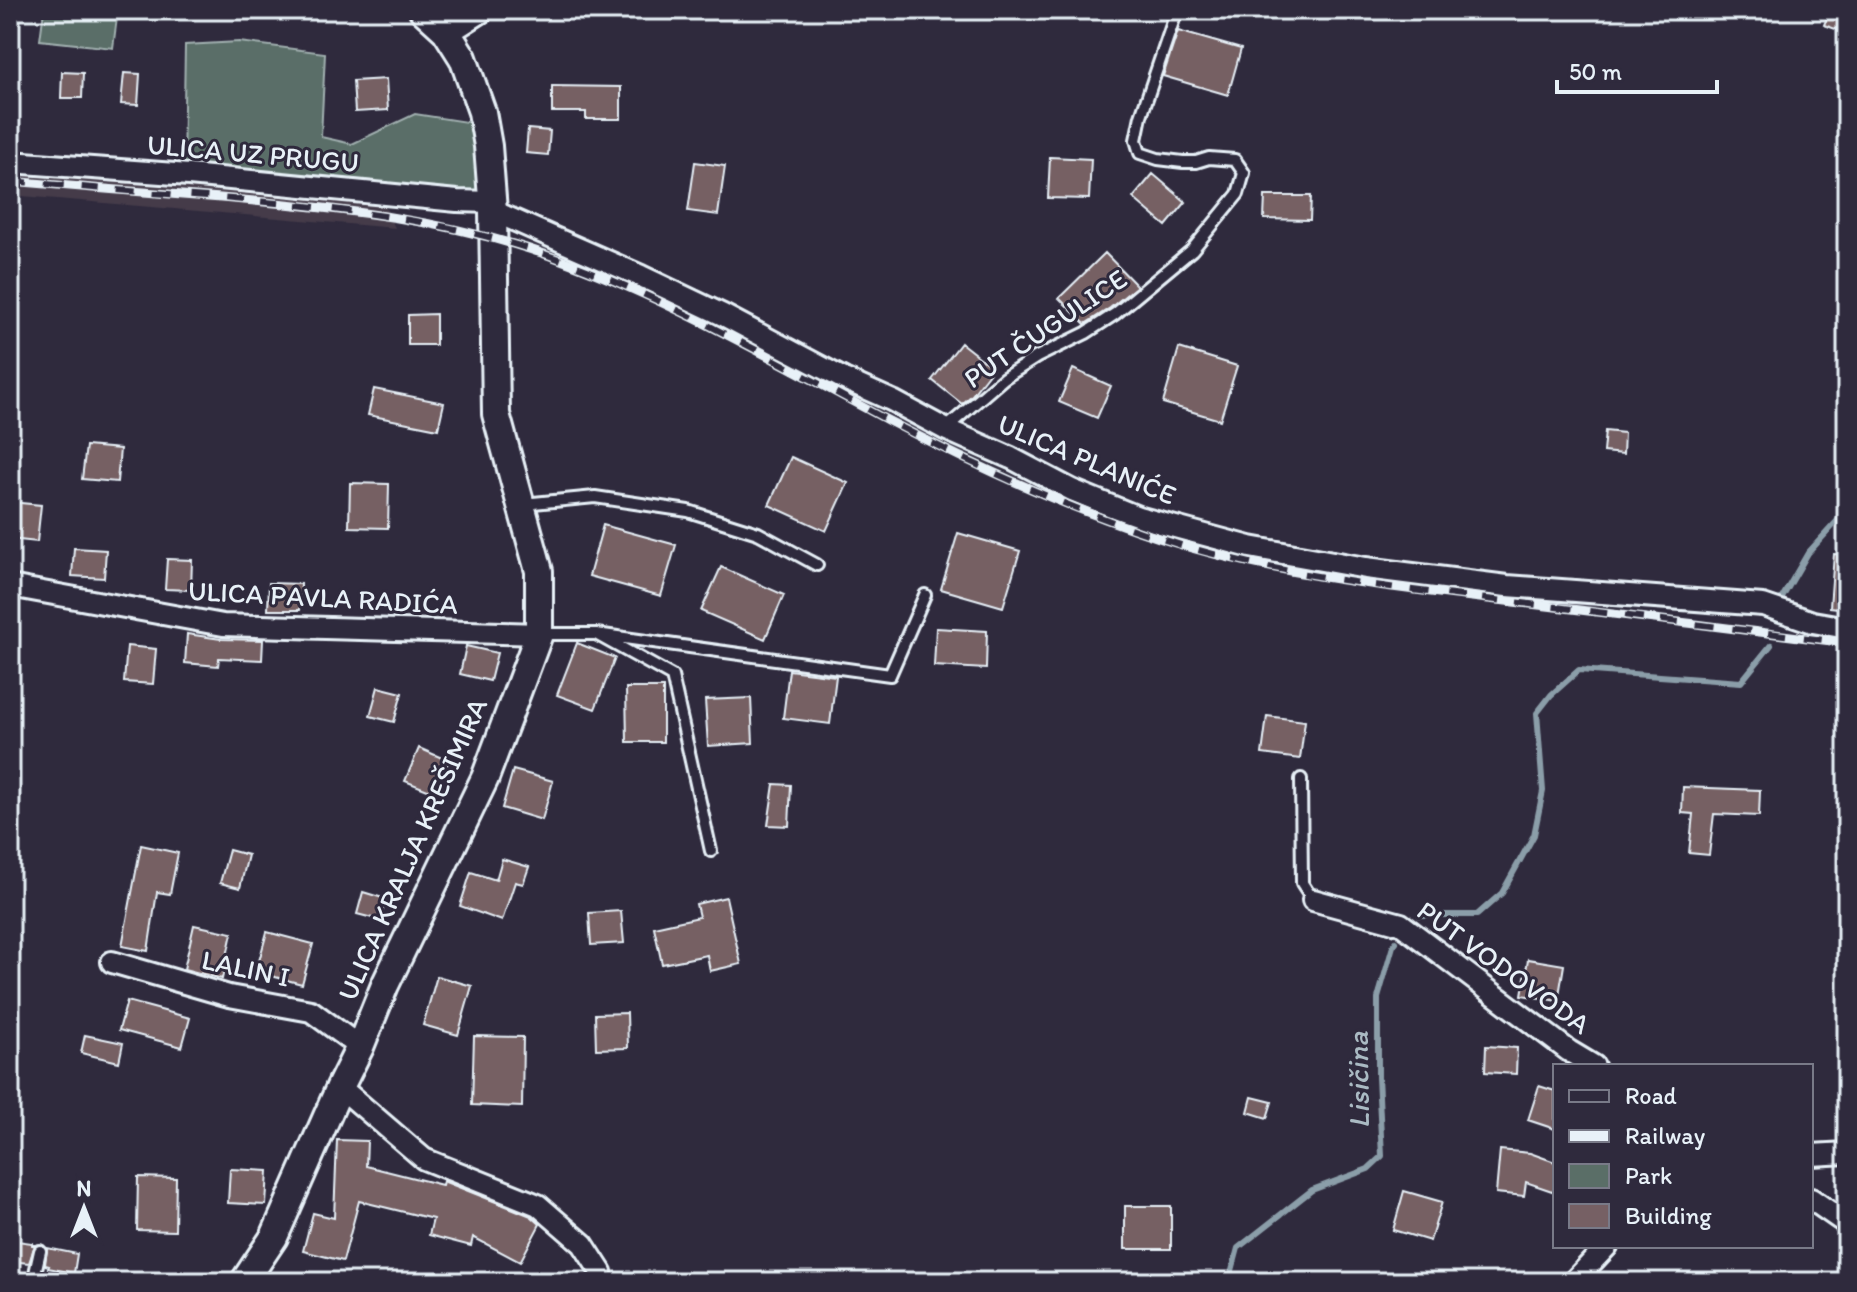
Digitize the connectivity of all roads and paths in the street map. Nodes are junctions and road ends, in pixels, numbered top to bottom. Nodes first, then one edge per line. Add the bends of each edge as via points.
1 (423, 10) edge
2 (479, 10) edge
3 (1177, 10) edge
4 (446, 31) junction
5 (10, 162) edge
6 (492, 206) junction
7 (945, 429) junction
8 (521, 504) junction
9 (817, 565) dead end
10 (10, 586) edge
11 (925, 595) dead end
12 (1847, 628) edge
13 (539, 634) junction
14 (596, 634) junction
15 (1301, 779) dead end
16 (711, 851) dead end
17 (1313, 900) joint
18 (112, 962) dead end
19 (360, 1047) junction
20 (1591, 1064) edge
21 (340, 1087) junction
22 (1847, 1153) edge
23 (1813, 1155) edge
24 (1813, 1200) edge
25 (1847, 1224) edge
26 (1605, 1248) edge
27 (40, 1251) dead end
28 (33, 1282) edge
29 (244, 1282) edge
30 (602, 1282) edge
31 (1573, 1282) edge

1 - 4 street, ULICA KRALJA KREŠIMIRA
2 - 4 street
3 - 7 lane, PUT ČUGULICE via 1141,116 1136,140 1140,153 1183,162 1235,160 1244,173 1238,194 1192,250 1115,314 1004,378
4 - 6 street, ULICA KRALJA KREŠIMIRA via 463,58 482,112
5 - 6 street, ULICA UZ PRUGU
6 - 7 street, ULICA PLANIĆE via 723,315
6 - 8 street, ULICA KRALJA KREŠIMIRA via 496,414
7 - 12 street, ULICA PLANIĆE via 1138,517 1250,547 1507,586 1772,608
8 - 9 lane via 595,497 688,511 758,533
8 - 13 street, ULICA KRALJA KREŠIMIRA via 539,571
10 - 13 street, ULICA PAVLA RADIĆA via 223,625
11 - 14 lane via 890,675
13 - 14 lane
13 - 19 street, ULICA KRALJA KREŠIMIRA via 485,778
14 - 16 lane via 672,676
15 - 17 lane, PUT VODOVODA via 1302,883
17 - 20 street, PUT VODOVODA via 1401,924
18 - 19 street, LALIN I via 229,996 311,1011
19 - 21 street, ULICA KRALJA KREŠIMIRA
21 - 29 street, ULICA KRALJA KREŠIMIRA via 274,1237
21 - 30 street via 424,1159 538,1205 583,1244
22 - 23 street
24 - 25 street
26 - 31 street
27 - 28 lane

